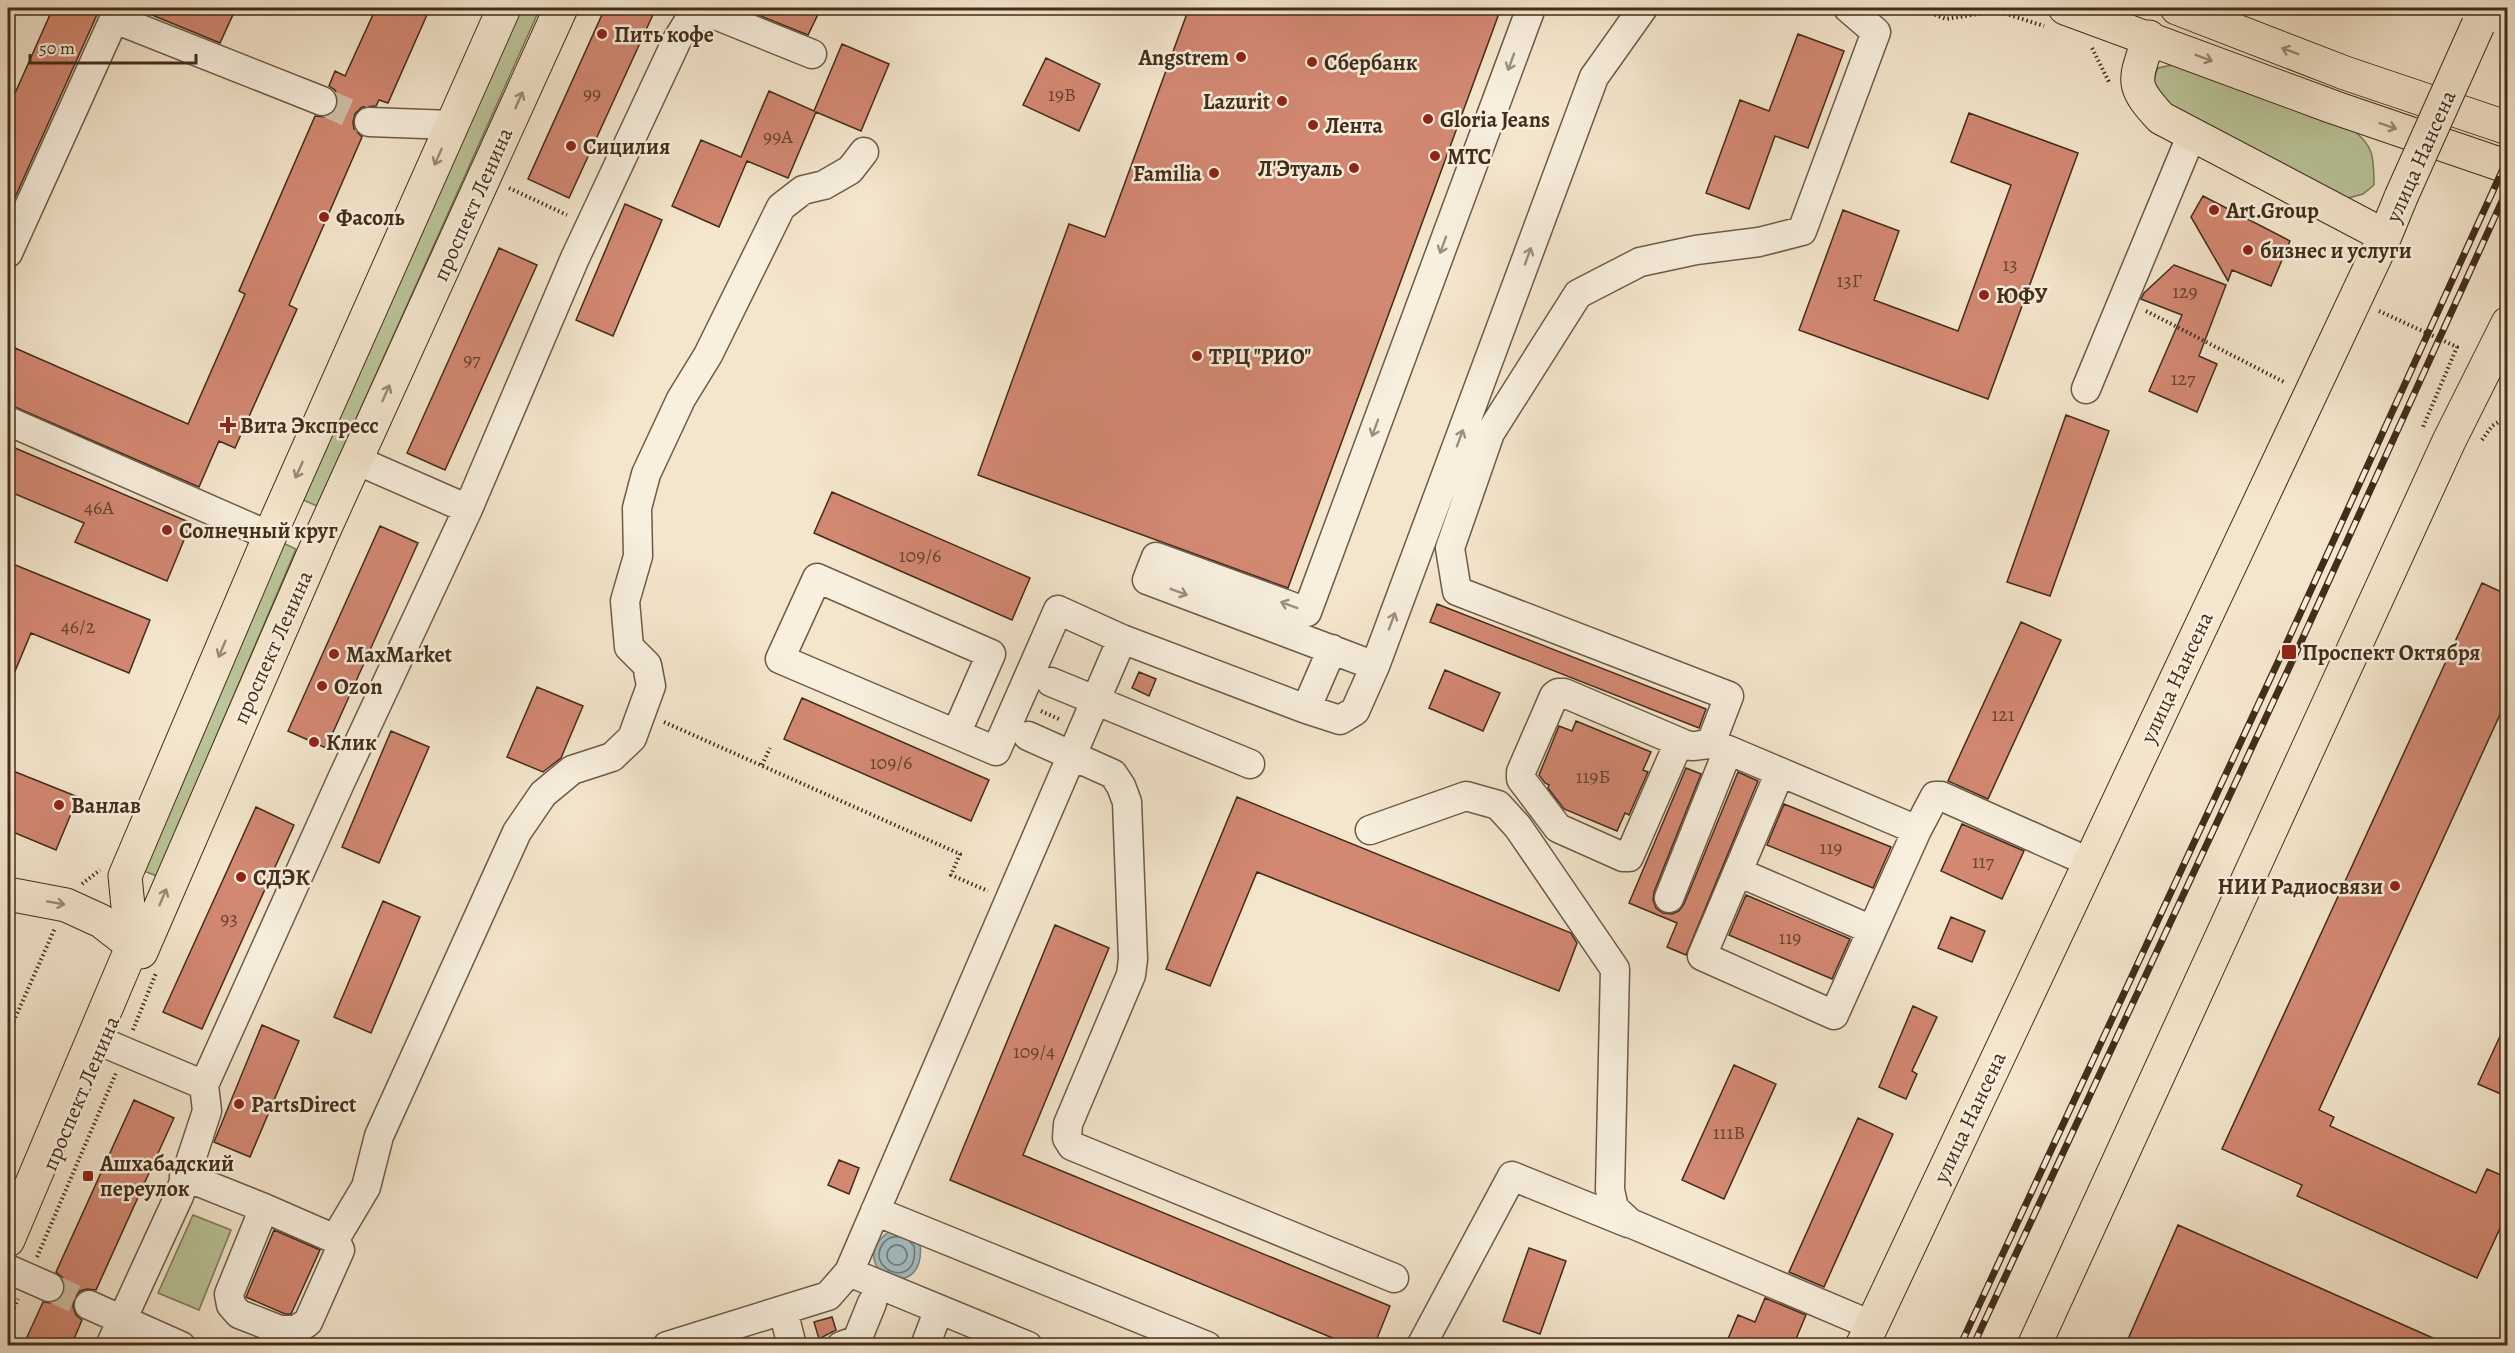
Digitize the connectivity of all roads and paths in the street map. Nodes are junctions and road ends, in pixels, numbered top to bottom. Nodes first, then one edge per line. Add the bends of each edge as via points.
1 (504, 8) edge
2 (561, 8) edge
3 (1531, 8) edge
4 (1643, 8) edge
5 (1848, 8) edge
6 (1918, 8) edge
7 (2177, 8) edge
8 (117, 13) edge
9 (2482, 16) edge
10 (2060, 18) edge
11 (2149, 38) junction
12 (2089, 39) dead end
13 (812, 54) dead end
14 (2114, 93) dead end
15 (322, 101) tunnel mouth
16 (369, 122) tunnel mouth
17 (452, 125) junction
18 (2508, 128) edge
19 (2192, 134) junction
20 (864, 153) dead end
21 (2508, 167) edge
22 (484, 177) junction
23 (590, 225) junction
24 (2385, 236) junction
25 (8, 253) edge
26 (2123, 300) junction
27 (2373, 308) dead end
28 (2508, 324) edge
29 (2508, 363) edge
30 (2086, 389) dead end
31 (2472, 392) junction
32 (2309, 395) junction
33 (8, 421) edge
34 (2449, 441) junction
35 (356, 460) junction
36 (468, 509) junction
37 (273, 527) junction
38 (320, 539) junction
39 (1122, 639) junction
40 (1332, 649) junction
41 (1375, 666) junction
42 (1051, 682) dead end
43 (1097, 700) junction
44 (1037, 709) dead end
45 (1306, 709) junction
46 (1062, 720) dead end
47 (663, 721) dead end
48 (956, 734) junction
49 (1028, 736) dead end
50 (1679, 742) junction
51 (1720, 747) junction
52 (770, 748) dead end
53 (1072, 755) junction
54 (1250, 764) dead end
55 (762, 765) junction
56 (1780, 772) junction
57 (1370, 830) dead end
58 (1917, 830) junction
59 (2089, 862) junction
60 (1738, 872) junction
61 (988, 891) dead end
62 (8, 894) edge
63 (1669, 898) dead end
64 (1872, 930) junction
65 (136, 949) junction
66 (102, 1042) junction
67 (204, 1085) junction
68 (184, 1176) junction
69 (264, 1208) junction
70 (875, 1211) junction
71 (1630, 1223) junction
72 (335, 1239) junction
73 (8, 1240) edge
74 (8, 1258) edge
75 (8, 1269) edge
76 (849, 1272) junction
77 (1394, 1278) dead end
78 (49, 1287) tunnel mouth
79 (872, 1303) dead end
80 (89, 1305) tunnel mouth
81 (939, 1309) junction
82 (783, 1310) junction
83 (122, 1320) junction
84 (1867, 1335) edge
85 (110, 1346) edge
86 (180, 1346) edge
87 (667, 1346) edge
88 (792, 1346) edge
89 (841, 1346) edge
90 (925, 1346) edge
91 (1028, 1346) edge
92 (1207, 1346) edge
93 (1421, 1346) edge
94 (2034, 1346) edge

1 - 17 main road, проспект Ленина
22 -> 2 main road, проспект Ленина
3 -> 40 street via 1307,612 1156,556 1148,580
41 -> 4 street via 1594,76
5 - 51 street via 1876,32 1802,231 1640,262 1578,294 1490,433 1450,548 1457,591 1729,696
6 - 10 path via 1946,19 1997,11
18 -> 7 main road via 2345,73
8 - 15 street
8 - 25 street
9 - 24 main road, улица Нансена, bridge
10 - 11 main road
11 - 19 main road via 2136,80 2142,98 2161,118
11 -> 21 main road
12 - 14 path
13 - 23 street via 713,14 690,19 676,40
16 - 17 street
17 -> 37 main road, проспект Ленина
19 - 24 main road
19 - 26 street
20 - 72 street via 850,170 824,185 803,190 781,207 708,355 681,399 646,474 637,508 638,556 625,601 629,647 647,665 651,686 632,738 612,757 572,770 557,782 543,794 517,832 379,1136 366,1186
22 - 23 path
35 -> 22 main road, проспект Ленина
23 - 36 street
24 - 32 main road, улица Нансена
26 - 30 street
26 - 32 path
27 - 34 path via 2457,347 2422,429
28 - 31 main road
29 - 31 main road
31 - 34 main road
32 - 59 main road, улица Нансена
33 - 37 street
34 - 94 main road
35 - 36 street
35 - 38 main road, проспект Ленина
36 - 67 street
37 - 38 main road
37 -> 65 main road, проспект Ленина via 125,876
65 -> 38 main road, проспект Ленина
39 - 43 street
39 - 45 street
39 - 48 street via 1058,610 996,752
40 - 41 street
40 - 45 street
41 - 45 street via 1355,711 1340,720
42 - 43 street
43 - 53 street
43 - 54 street
44 - 46 path
47 - 55 path
48 - 48 street via 780,659 817,578 991,654
49 - 53 street
50 - 50 street via 1558,693 1521,772 1523,784 1539,791 1554,825 1629,857
50 - 51 street via 1694,747
51 - 56 street
51 - 63 street
52 - 55 path
53 - 70 street
53 - 77 street via 1113,774 1127,802 1133,959 1131,975 1068,1124 1067,1138 1072,1146
55 - 61 path via 960,854 951,875
56 - 58 street
56 - 60 street
57 - 71 street via 1466,796 1498,806 1518,827 1615,969 1610,1190 1614,1208
58 - 59 street via 1930,801 1941,796
58 - 64 street
59 - 84 main road, улица Нансена
60 - 64 street
60 - 64 street via 1702,956 1834,1015
62 -> 65 main road via 66,905 101,921
65 - 66 street, проспект Ленина
65 - 73 main road
66 - 67 street
66 - 74 street, проспект Ленина
67 - 68 street via 207,1111
68 - 69 street
68 - 83 street via 179,1196
69 - 72 street
69 - 72 street via 229,1294 231,1305 239,1314 280,1330 296,1330 308,1323 340,1250
70 - 76 street
70 - 92 street
71 - 84 street
71 - 93 street via 1512,1176
75 - 78 street
76 - 81 street
76 - 82 street via 828,1296
79 - 89 street via 857,1340
80 - 83 street
81 - 90 street
81 - 91 street
82 - 87 street
82 - 88 street
83 - 85 street
83 - 86 street

